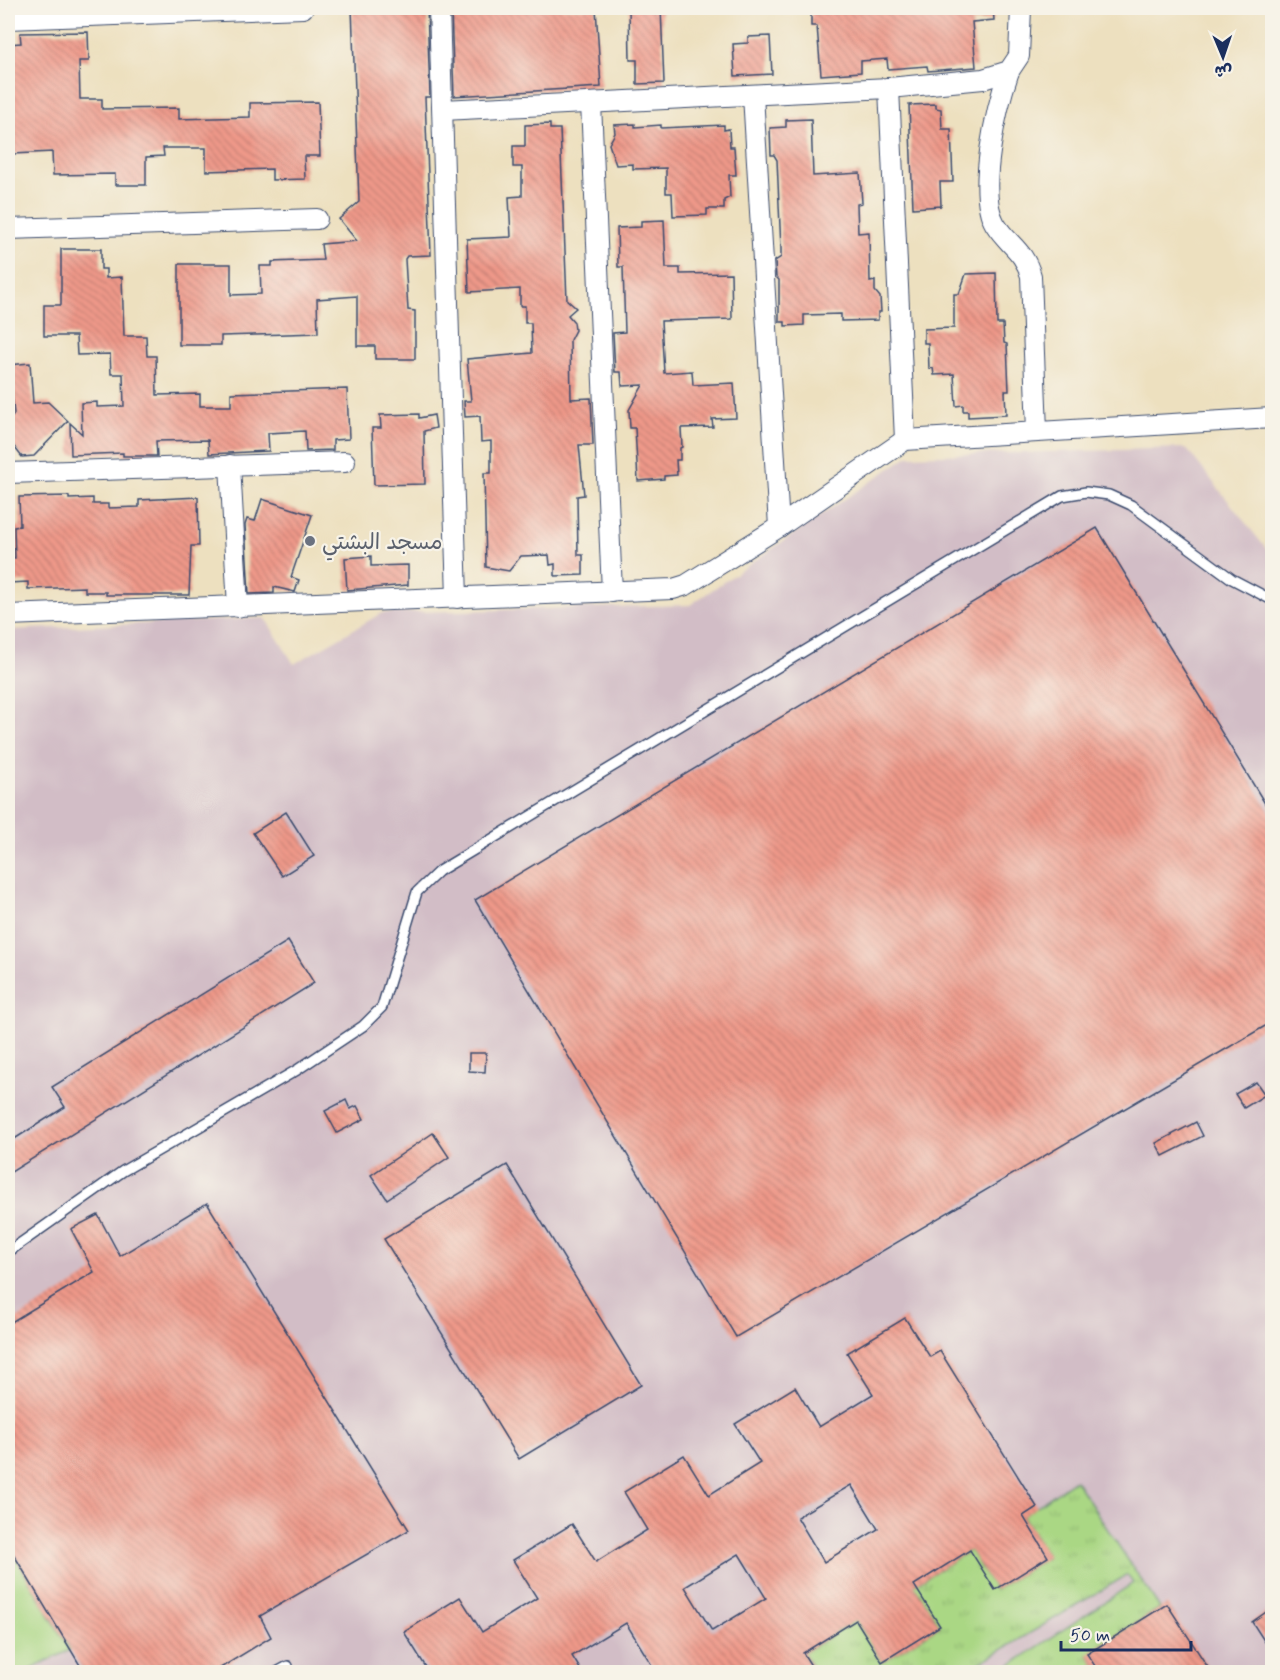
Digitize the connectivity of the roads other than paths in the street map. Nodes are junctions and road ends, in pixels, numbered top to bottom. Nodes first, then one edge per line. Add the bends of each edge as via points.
1 (303, 8) edge
2 (439, 8) edge
3 (1021, 8) edge
4 (8, 19) edge
5 (1009, 71) junction
6 (889, 88) junction
7 (753, 95) junction
8 (591, 103) junction
9 (442, 110) junction
10 (317, 219) dead end
11 (8, 229) edge
12 (1272, 418) edge
13 (1037, 431) junction
14 (905, 440) junction
15 (345, 462) dead end
16 (230, 465) junction
17 (8, 473) edge
18 (779, 527) junction
19 (612, 592) junction
20 (457, 598) junction
21 (1272, 600) edge
22 (238, 607) junction
23 (8, 615) edge
24 (8, 1252) edge
25 (288, 1666) dead end
26 (277, 1672) edge

1 - 4 street
2 - 9 street
3 - 5 street via 1019,56
5 - 6 street via 983,80
5 - 13 street via 995,119 988,203 996,225 1023,255 1031,276
6 - 7 street
6 - 14 street
7 - 8 street
7 - 18 street
8 - 9 street
8 - 19 street
9 - 20 street
10 - 11 street
12 - 13 street
13 - 14 street
14 - 18 street
15 - 16 street
16 - 17 street
16 - 22 street
18 - 19 street via 686,585
19 - 20 street
20 - 22 street
21 - 24 lane via 1232,579 1131,505 1098,493 1062,496 440,871 417,892 382,1007 363,1026 297,1070 123,1171
22 - 23 street
25 - 26 lane

